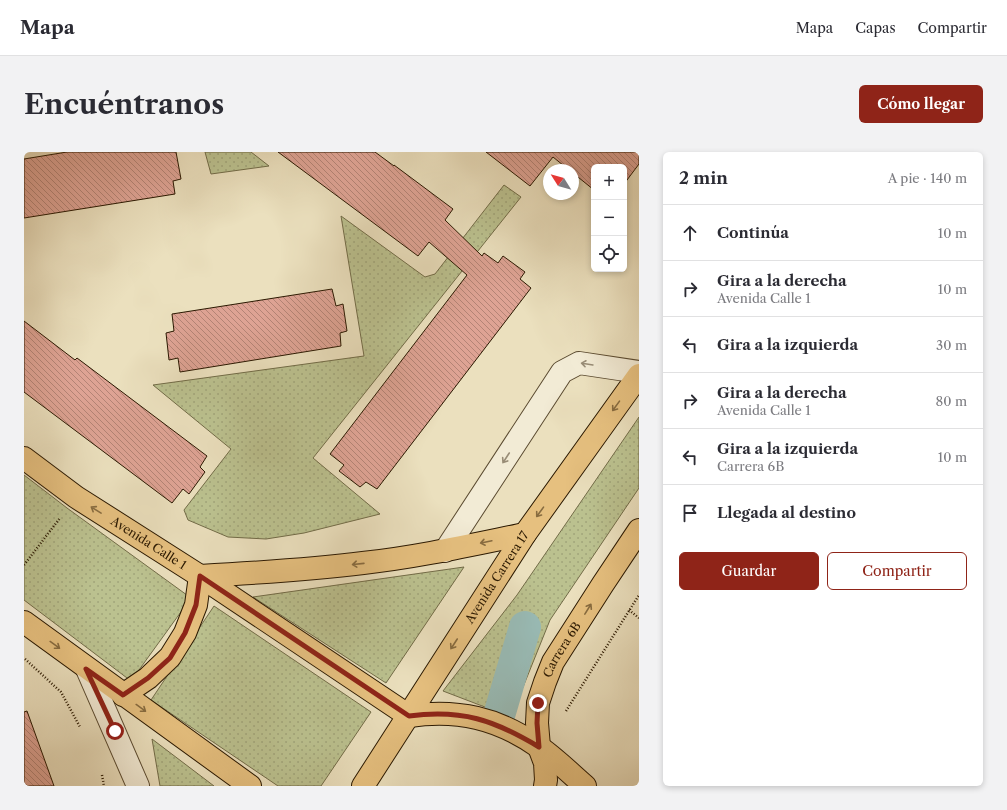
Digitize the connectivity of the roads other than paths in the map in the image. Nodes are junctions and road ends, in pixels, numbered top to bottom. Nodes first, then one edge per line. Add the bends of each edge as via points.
1 (639, 373) edge
2 (24, 458) edge
3 (639, 530) edge
4 (525, 534) junction
5 (446, 551) junction
6 (200, 576) junction
7 (24, 622) edge
8 (86, 669) junction
9 (123, 695) junction
10 (409, 716) junction
11 (539, 747) junction
12 (138, 786) edge
13 (250, 786) edge
14 (364, 786) edge
15 (545, 786) edge
16 (585, 786) edge

1 -> 4 main road, Avenida Carrera 17
1 -> 5 street via 580,363 562,372
6 -> 2 main road, Avenida Calle 1 via 76,497
11 -> 3 main road, Carrera 6B via 538,703 553,662
4 -> 5 main road
4 -> 10 main road, Avenida Carrera 17
5 -> 6 main road via 297,570
6 - 9 main road via 196,605 185,633 170,658 148,678
6 - 10 main road, Avenida Calle 1
7 -> 8 main road
8 - 9 main road
8 - 12 street
9 -> 13 main road
10 - 11 main road via 448,713 468,716 494,723
10 - 14 main road, Avenida Carrera 17
11 - 15 main road, Carrera 6B via 545,763
11 - 16 main road

